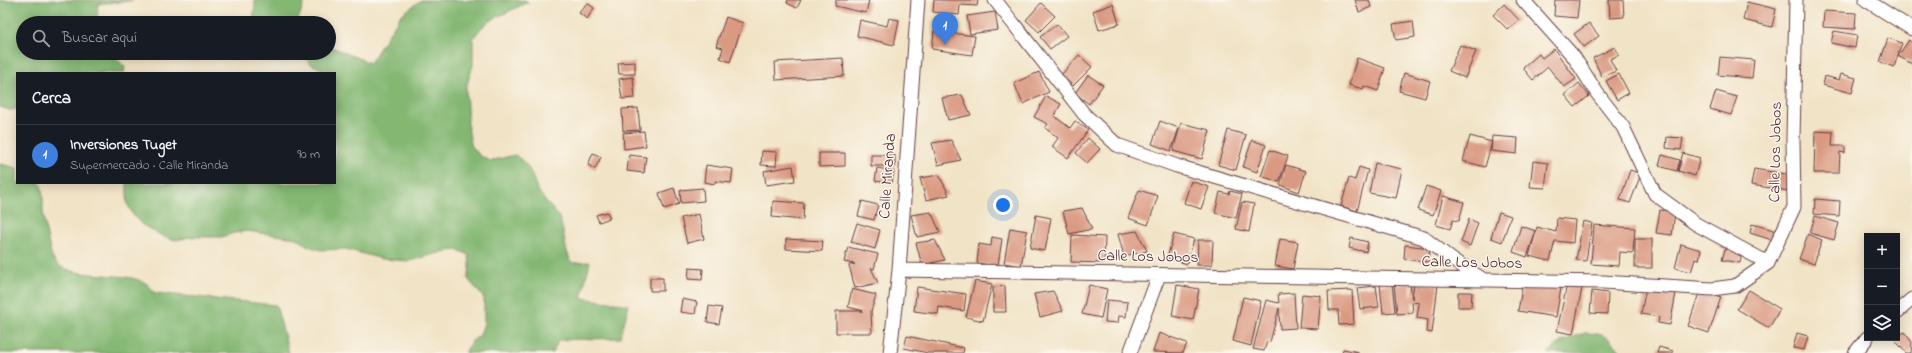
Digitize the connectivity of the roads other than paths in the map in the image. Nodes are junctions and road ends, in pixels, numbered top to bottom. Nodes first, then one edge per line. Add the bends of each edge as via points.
1 (918, 0) edge
2 (995, 0) edge
3 (1523, 0) edge
4 (1796, 0) edge
5 (1866, 0) edge
6 (1912, 29) edge
7 (1768, 263) junction
8 (899, 270) junction
9 (1159, 275) junction
10 (1484, 280) junction
11 (1912, 299) edge
12 (1900, 309) edge
13 (1865, 341) edge
14 (890, 353) edge
15 (1130, 353) edge
16 (1855, 353) edge

1 - 8 street, Calle Miranda
2 - 10 street via 1084,114 1117,145 1177,166 1424,238
3 - 7 street via 1574,57 1623,127 1655,194 1696,224
4 - 7 street, Calle Los Jobos via 1794,207
5 - 6 street
7 - 10 street, Calle Los Jobos via 1735,286 1712,289 1602,282
8 - 9 street, Calle Los Jobos
8 - 14 street, Calle Miranda
9 - 10 street, Calle Los Jobos
9 - 15 street
11 - 12 street
13 - 16 street

